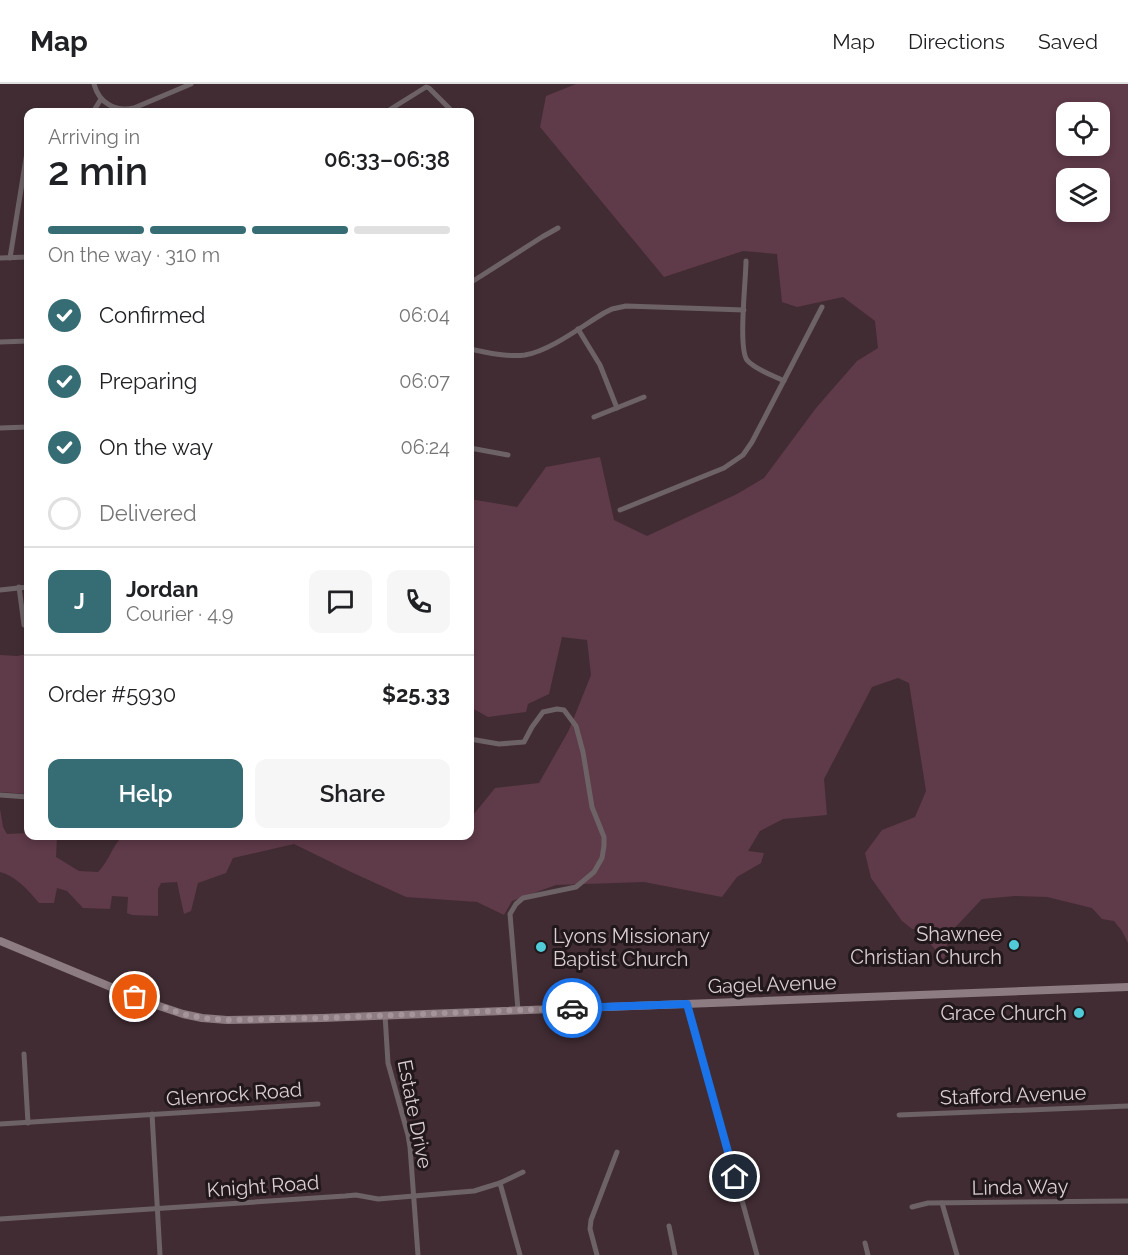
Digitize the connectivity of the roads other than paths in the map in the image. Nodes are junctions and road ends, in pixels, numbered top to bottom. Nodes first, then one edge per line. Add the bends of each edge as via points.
1 (94, 84) edge
2 (191, 84) edge
3 (101, 99) junction
4 (95, 108) edge
5 (110, 108) edge
6 (134, 108) edge
7 (392, 108) edge
8 (449, 108) edge
9 (24, 171) edge
10 (558, 228) dead end
11 (24, 257) edge
12 (0, 258) edge
13 (10, 258) junction
14 (746, 261) dead end
15 (474, 280) edge
16 (822, 307) dead end
17 (744, 310) junction
18 (578, 329) junction
19 (24, 341) edge
20 (0, 342) edge
21 (474, 350) edge
22 (784, 381) junction
23 (644, 397) dead end
24 (617, 408) junction
25 (594, 417) dead end
26 (24, 427) edge
27 (0, 428) edge
28 (474, 449) edge
29 (508, 455) dead end
30 (620, 510) dead end
31 (19, 587) junction
32 (24, 587) edge
33 (0, 590) edge
34 (24, 625) dead end
35 (474, 740) edge
36 (0, 795) edge
37 (24, 797) edge
38 (0, 941) edge
39 (1128, 987) edge
40 (687, 1004) junction
41 (518, 1010) junction
42 (385, 1015) junction
43 (24, 1054) dead end
44 (318, 1104) dead end
45 (1128, 1106) edge
46 (152, 1114) junction
47 (899, 1115) dead end
48 (28, 1123) junction
49 (0, 1124) edge
50 (617, 1152) dead end
51 (523, 1172) dead end
52 (500, 1183) junction
53 (414, 1196) junction
54 (1128, 1201) edge
55 (942, 1203) junction
56 (912, 1207) dead end
57 (158, 1208) junction
58 (0, 1219) edge
59 (669, 1226) dead end
60 (865, 1243) dead end
61 (160, 1255) edge
62 (418, 1255) edge
63 (520, 1255) edge
64 (597, 1255) edge
65 (675, 1255) edge
66 (757, 1255) edge
67 (868, 1255) edge
68 (957, 1255) edge

1 - 3 street
2 - 6 street
3 - 4 street
3 - 5 street
7 - 8 street via 426,87
9 - 13 street
10 - 15 street
11 - 13 street
12 - 13 street
14 - 17 street
16 - 22 street
17 - 18 street via 626,306 612,309
17 - 22 street via 745,356 751,364
18 - 21 street via 540,351 527,354
18 - 24 street via 600,365
19 - 20 street
22 - 30 street via 752,442 737,460
23 - 24 street
24 - 25 street
26 - 27 street
28 - 29 street
31 - 32 street
31 - 33 street
31 - 34 street
35 - 41 street via 499,744 524,742 543,712 564,710 576,726 592,807 604,837 602,858 584,881 576,887 523,898 510,914
36 - 37 street
38 - 42 street, Gagel Avenue via 147,1002 193,1016 227,1020
39 - 40 street, Gagel Avenue
40 - 41 street, Gagel Avenue
40 - 66 street
41 - 42 street, Gagel Avenue
42 - 53 street, Estate Drive via 388,1063 408,1135
43 - 48 street
44 - 46 street, Glenrock Road
45 - 47 street, Stafford Avenue
46 - 48 street, Glenrock Road
46 - 57 street, Glenrock Road
48 - 49 street, Glenrock Road
50 - 64 street via 591,1220
51 - 52 street, Knight Road
52 - 53 street, Knight Road via 474,1191
52 - 63 street
53 - 57 street, Knight Road via 356,1195
53 - 62 street, Estate Drive
54 - 55 street, Linda Way
55 - 56 street, Linda Way
55 - 68 street
57 - 58 street, Knight Road
57 - 61 street, Glenrock Road
59 - 65 street
60 - 67 street

